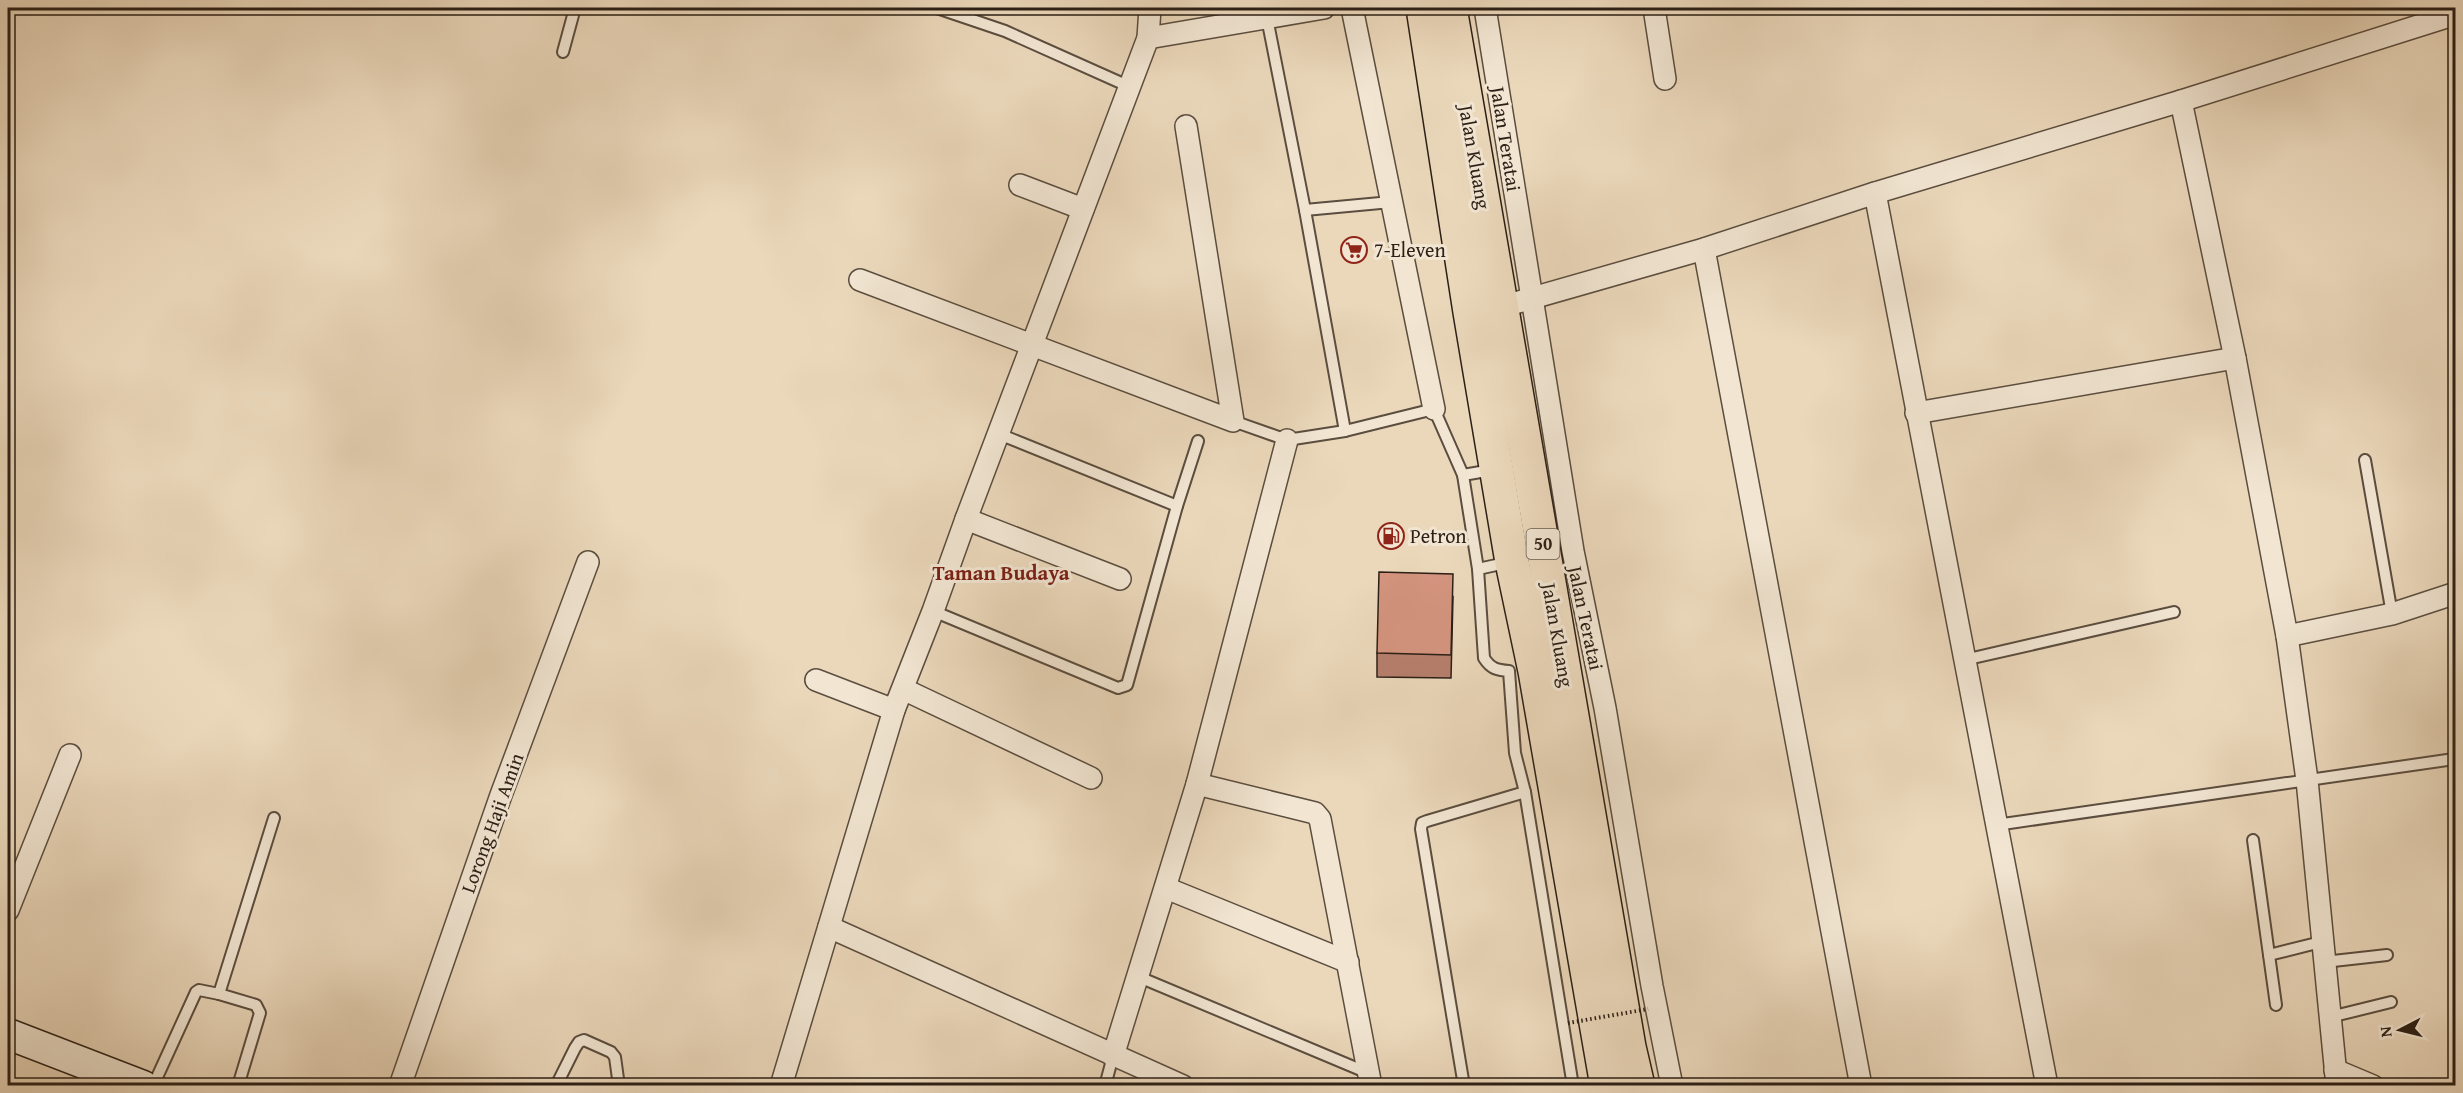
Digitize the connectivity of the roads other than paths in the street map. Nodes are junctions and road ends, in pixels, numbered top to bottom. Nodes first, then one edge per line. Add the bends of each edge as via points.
1 (575, 8) edge
2 (937, 8) edge
3 (1150, 8) edge
4 (1324, 8) edge
5 (1352, 8) edge
6 (1423, 8) edge
7 (1450, 8) edge
8 (1485, 8) edge
9 (1654, 8) edge
10 (2456, 14) edge
11 (1267, 18) junction
12 (1148, 38) junction
13 (563, 52) dead end
14 (1665, 79) dead end
15 (1128, 86) junction
16 (2181, 101) junction
17 (1186, 126) dead end
18 (1020, 185) dead end
19 (1875, 192) junction
20 (1391, 202) junction
21 (1083, 209) junction
22 (1305, 210) junction
23 (1704, 249) junction
24 (860, 280) dead end
25 (1533, 300) junction
26 (1501, 307) junction
27 (1033, 346) junction
28 (2235, 358) junction
29 (1434, 409) junction
30 (1916, 414) junction
31 (1233, 421) junction
32 (1345, 431) junction
33 (999, 434) junction
34 (1287, 440) junction
35 (1198, 441) dead end
36 (2365, 460) dead end
37 (1498, 469) junction
38 (1463, 475) junction
39 (1177, 506) junction
40 (966, 519) junction
41 (588, 562) dead end
42 (1512, 562) junction
43 (1478, 569) junction
44 (1120, 579) dead end
45 (2456, 593) edge
46 (933, 611) junction
47 (2174, 612) dead end
48 (2392, 614) junction
49 (2287, 636) junction
50 (1964, 660) junction
51 (1526, 677) junction
52 (816, 680) dead end
53 (903, 688) junction
54 (894, 710) junction
55 (1591, 711) junction
56 (1513, 721) junction
57 (70, 755) dead end
58 (2454, 759) edge
59 (1091, 778) dead end
60 (2307, 780) junction
61 (1197, 784) junction
62 (1525, 792) junction
63 (274, 818) dead end
64 (1996, 825) junction
65 (2253, 840) dead end
66 (1166, 888) junction
67 (8, 910) edge
68 (829, 927) junction
69 (2321, 942) junction
70 (2269, 955) junction
71 (2387, 956) dead end
72 (1348, 962) junction
73 (2324, 963) junction
74 (1139, 977) junction
75 (219, 994) junction
76 (2391, 1002) dead end
77 (2276, 1005) dead end
78 (2330, 1017) junction
79 (8, 1035) edge
80 (1113, 1056) junction
81 (86, 1077) edge
82 (2336, 1078) edge
83 (1370, 1079) edge
84 (142, 1086) edge
85 (153, 1086) edge
86 (238, 1086) edge
87 (400, 1086) edge
88 (556, 1086) edge
89 (619, 1086) edge
90 (781, 1086) edge
91 (1105, 1086) edge
92 (1183, 1086) edge
93 (1464, 1086) edge
94 (1573, 1086) edge
95 (1607, 1086) edge
96 (1638, 1086) edge
97 (1672, 1086) edge
98 (1861, 1086) edge
99 (2047, 1086) edge
100 (2373, 1086) edge

1 - 13 lane
2 - 15 lane via 1005,31
3 - 12 street
4 - 11 street
5 - 20 street
6 - 37 highway, Jalan Kluang / 50
7 - 26 highway, Jalan Kluang / 50
8 - 25 street, Jalan Teratai
9 - 14 street
10 - 16 street
11 - 12 street
11 - 22 lane
12 - 15 street
15 - 21 street
16 - 19 street
16 - 28 street
17 - 31 street
18 - 21 street
19 - 23 street
19 - 30 street
20 - 22 lane
20 - 29 street
21 - 27 street
22 - 32 lane
23 - 25 street
23 - 98 street
24 - 27 street
25 - 26 street
25 - 55 street, Jalan Teratai via 1573,551
26 - 55 highway, Jalan Kluang / 50
27 - 31 street
27 - 33 street
28 - 30 street
28 - 49 street
29 - 32 lane
29 - 38 lane
30 - 50 street
31 - 34 lane
32 - 34 lane
33 - 39 lane
33 - 40 street
34 - 61 street
35 - 39 lane
36 - 48 lane
37 - 38 lane
37 - 42 highway, Jalan Kluang / 50
38 - 43 lane
39 - 46 lane via 1124,688
40 - 44 street
40 - 46 street
41 - 87 street, Lorong Haji Amin via 501,795
42 - 43 lane
42 - 51 highway, Jalan Kluang / 50
43 - 51 lane via 1484,658 1495,670
45 - 48 street
46 - 53 street
47 - 50 lane
48 - 49 street
49 - 60 street
50 - 64 street
51 - 56 lane
51 - 56 lane via 1527,707
51 - 95 highway, Jalan Kluang / 50
52 - 54 street
53 - 54 street
53 - 59 street
54 - 68 street
55 - 96 highway, Jalan Kluang / 50
55 - 97 street, Jalan Teratai
56 - 62 lane via 1515,753
57 - 67 street
58 - 60 lane
60 - 64 lane
60 - 69 street
61 - 66 street
61 - 72 street via 1316,813 1323,828
62 - 93 lane via 1422,823
62 - 94 lane
63 - 75 lane
64 - 99 street
65 - 70 lane
66 - 72 street
66 - 74 street
68 - 80 street
68 - 90 street
69 - 70 lane
69 - 73 street
70 - 77 lane
71 - 73 lane
72 - 83 street
73 - 78 street
74 - 80 street
74 - 83 lane
75 - 85 lane via 196,992
75 - 86 lane via 256,1005 260,1013
76 - 78 lane
78 - 82 street
79 - 81 street
80 - 91 lane
80 - 92 street
81 - 84 street
82 - 100 street
88 - 89 lane via 575,1048 584,1040 615,1057

